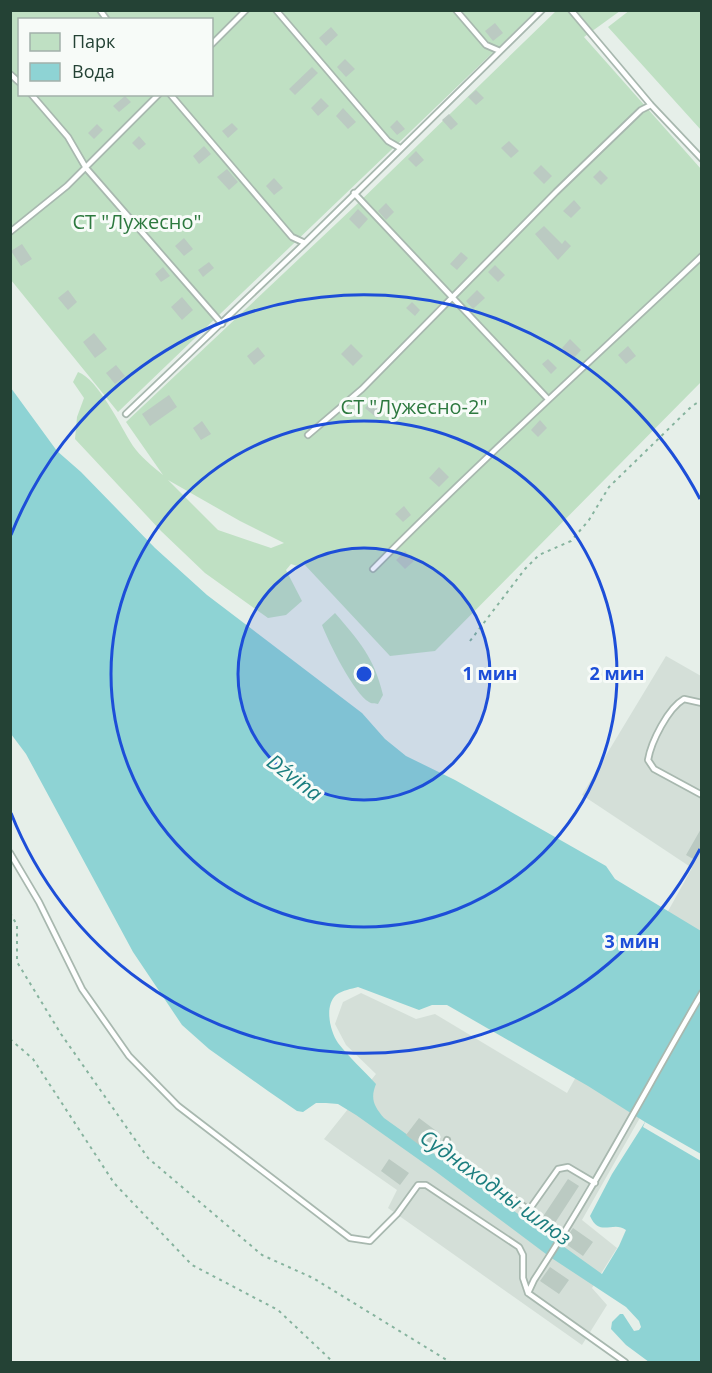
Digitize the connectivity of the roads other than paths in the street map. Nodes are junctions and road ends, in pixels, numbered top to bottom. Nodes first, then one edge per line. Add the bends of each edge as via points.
1 (246, 10) edge
2 (276, 10) edge
3 (456, 10) edge
4 (542, 10) edge
5 (572, 10) edge
6 (213, 43) edge
7 (500, 51) junction
8 (34, 96) edge
9 (157, 96) edge
10 (172, 96) edge
11 (651, 105) junction
12 (400, 148) junction
13 (702, 159) edge
14 (86, 168) junction
15 (354, 193) junction
16 (10, 232) edge
17 (305, 243) junction
18 (702, 256) edge
19 (452, 298) junction
20 (222, 324) junction
21 (548, 399) junction
22 (126, 414) dead end
23 (308, 435) dead end
24 (373, 569) dead end
25 (702, 703) edge
26 (702, 795) edge
27 (10, 853) edge
28 (702, 993) edge
29 (447, 1140) dead end
30 (595, 1183) junction
31 (528, 1293) junction
32 (625, 1362) edge

1 - 6 lane
2 - 12 lane via 388,141
3 - 7 lane via 486,45
4 - 7 lane
5 - 11 lane
7 - 12 lane
8 - 14 lane via 68,137
9 - 14 lane
10 - 17 lane via 292,237
11 - 13 lane
11 - 19 lane via 641,110 564,184
12 - 15 lane
14 - 16 lane
14 - 20 lane
15 - 17 lane
15 - 19 lane
17 - 20 lane
18 - 21 lane
19 - 21 lane
19 - 23 lane via 362,389
20 - 22 lane
21 - 24 lane
25 - 26 lane via 684,699 675,704 650,748 648,760 654,769
27 - 31 lane via 82,989 129,1056 178,1106 350,1238 370,1241 418,1185 426,1185 519,1247
28 - 30 lane
29 - 30 lane via 443,1150 529,1210 558,1170 568,1167
30 - 31 lane
31 - 32 lane

